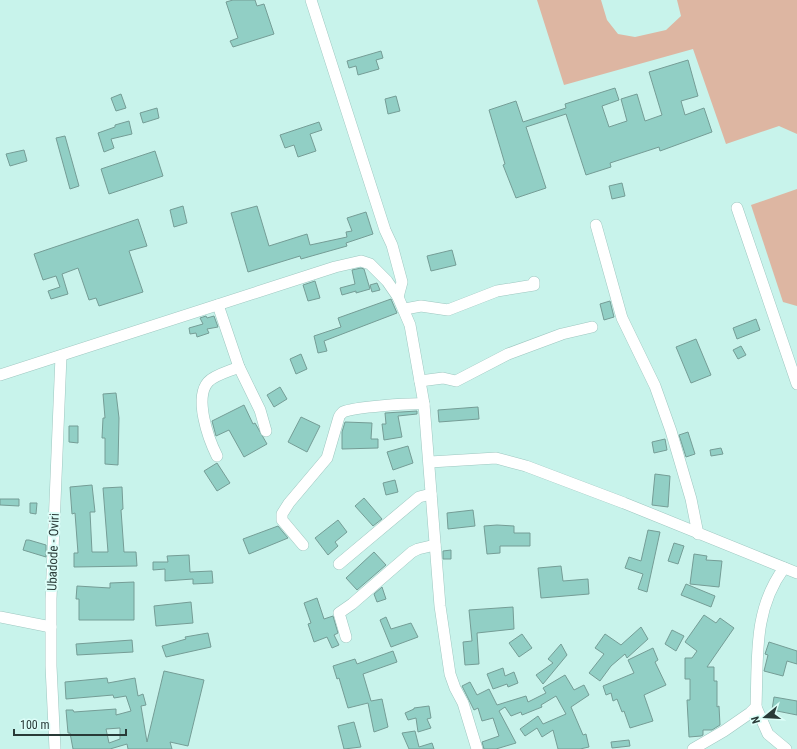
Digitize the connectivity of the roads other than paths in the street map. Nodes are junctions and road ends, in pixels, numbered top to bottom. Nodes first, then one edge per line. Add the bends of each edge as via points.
1 (311, 0) edge
2 (737, 208) dead end
3 (596, 225) dead end
4 (534, 282) dead end
5 (398, 297) junction
6 (218, 305) junction
7 (404, 309) junction
8 (592, 327) dead end
9 (60, 356) junction
10 (239, 367) junction
11 (0, 375) edge
12 (420, 381) junction
13 (797, 384) edge
14 (424, 404) junction
15 (266, 431) dead end
16 (217, 456) dead end
17 (430, 462) junction
18 (431, 494) junction
19 (698, 534) junction
20 (303, 545) dead end
21 (435, 545) junction
22 (338, 564) dead end
23 (784, 568) junction
24 (797, 573) edge
25 (0, 617) edge
26 (51, 627) junction
27 (346, 637) dead end
28 (756, 706) junction
29 (55, 749) edge
30 (477, 749) edge
31 (693, 749) edge
32 (786, 749) edge

1 - 5 street via 392,245 402,282
2 - 13 street
3 - 19 street via 622,318 655,386 671,431 691,499
4 - 7 street via 534,285 496,291 448,310 421,306
5 - 6 street via 370,264 361,261 334,267
5 - 7 street
6 - 9 street
6 - 10 street
7 - 12 street via 415,346
8 - 12 street via 562,334 508,354 456,381 443,378
9 - 11 street
9 - 26 street, Ubadode - Oviri
10 - 15 street via 260,410
10 - 16 street via 209,380 202,391 203,415
12 - 14 street
14 - 17 street
14 - 20 street via 342,412 327,458 282,514 282,520
17 - 18 street
17 - 19 street via 481,458 512,462 624,503
18 - 21 street
18 - 22 street via 419,497
19 - 23 street
21 - 27 street via 412,552 340,613
21 - 30 street via 440,606 450,674 454,688 463,703
23 - 24 street
23 - 28 street via 772,583 760,621
25 - 26 street
26 - 29 street, Ubadode - Oviri
28 - 31 street via 724,731
28 - 32 street via 768,734

